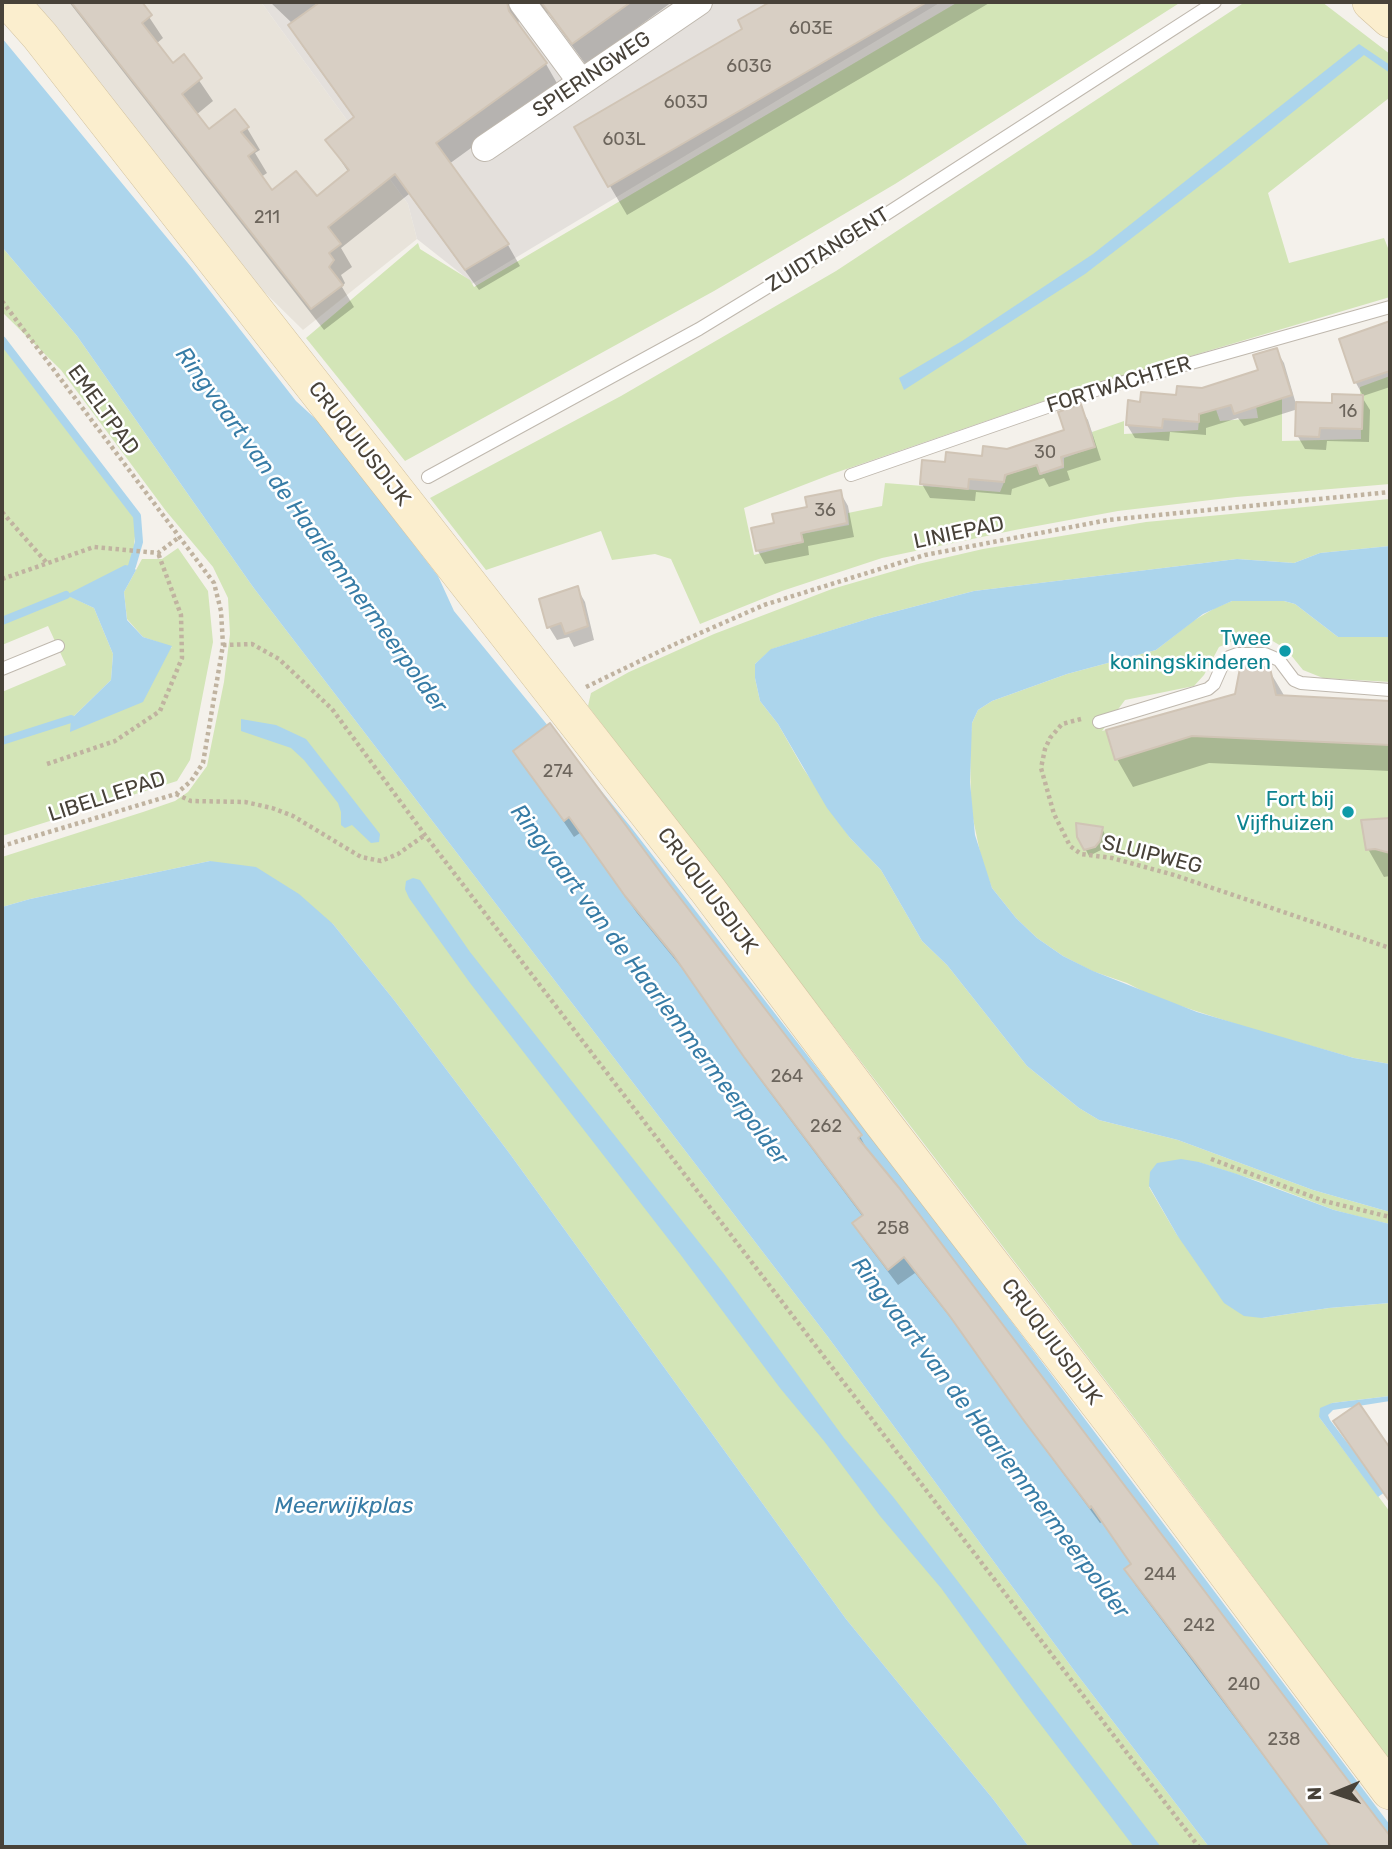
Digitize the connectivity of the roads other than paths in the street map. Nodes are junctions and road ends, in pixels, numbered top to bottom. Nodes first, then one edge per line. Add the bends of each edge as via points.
1 (10, 2) edge
2 (522, 2) edge
3 (699, 2) edge
4 (1215, 2) edge
5 (1371, 2) edge
6 (1390, 19) edge
7 (581, 82) junction
8 (485, 148) dead end
9 (1390, 307) edge
10 (851, 475) dead end
11 (428, 477) dead end
12 (58, 646) dead end
13 (2, 669) edge
14 (1390, 690) edge
15 (1099, 722) road end
16 (1390, 1791) edge

1 - 16 street, CRUQUIUSDIJK via 707,889
2 - 7 street
3 - 7 street, SPIERINGWEG
4 - 11 lane, ZUIDTANGENT via 699,329
5 - 6 street
7 - 8 street, SPIERINGWEG
9 - 10 lane, FORTWACHTER via 1099,389
12 - 13 lane
14 - 15 lane via 1301,683 1279,660 1237,654 1226,661 1208,689

